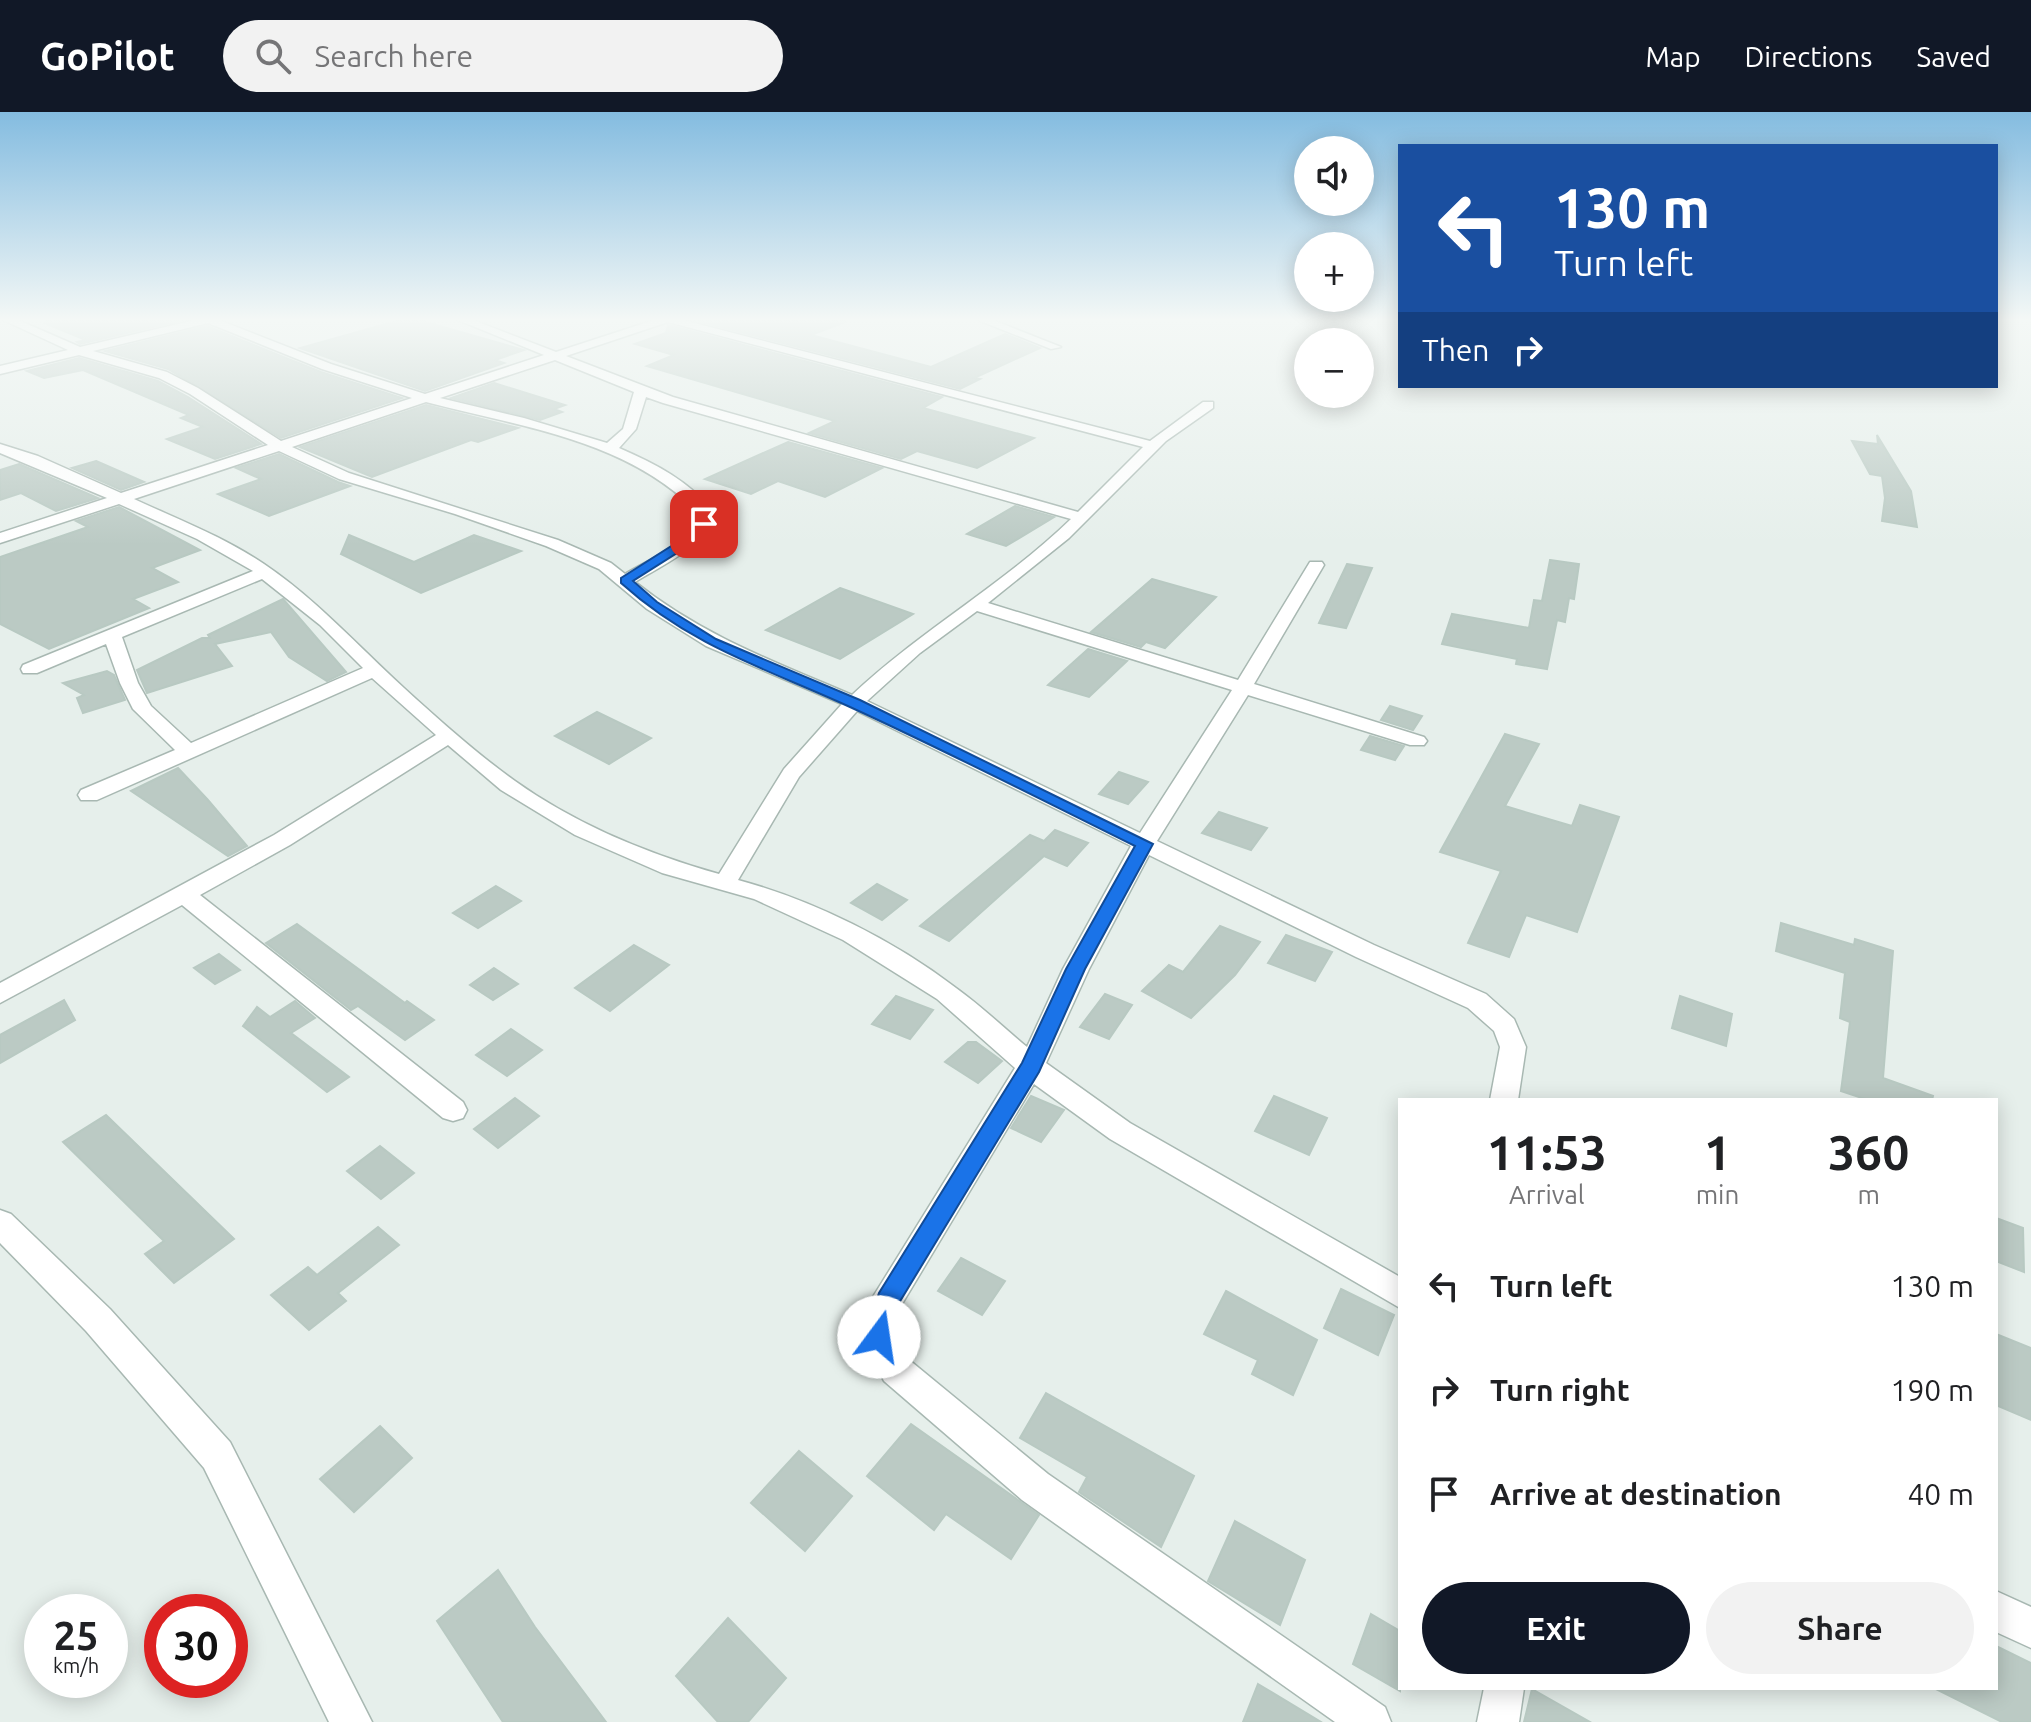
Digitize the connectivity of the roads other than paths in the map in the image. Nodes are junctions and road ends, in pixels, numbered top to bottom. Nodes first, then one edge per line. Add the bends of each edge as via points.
1 (200, 395) edge
2 (414, 395) edge
3 (432, 395) edge
4 (640, 395) edge
5 (655, 395) edge
6 (959, 395) edge
7 (423, 398) junction
8 (1208, 405) dead end
9 (277, 445) junction
10 (1150, 445) junction
11 (0, 448) edge
12 (610, 448) junction
13 (119, 500) junction
14 (1080, 517) junction
15 (0, 538) edge
16 (1316, 565) dead end
17 (264, 572) junction
18 (625, 581) junction
19 (974, 604) junction
20 (112, 635) junction
21 (30, 669) dead end
22 (375, 670) junction
23 (1243, 687) junction
24 (855, 703) junction
25 (449, 736) junction
26 (1417, 741) dead end
27 (189, 752) junction
28 (89, 795) dead end
29 (1145, 844) junction
30 (725, 883) junction
31 (184, 894) junction
32 (0, 994) edge
33 (1031, 1066) junction
34 (1504, 1098) edge
35 (453, 1110) dead end
36 (0, 1223) edge
37 (1398, 1293) edge
38 (1998, 1612) edge
39 (2031, 1628) edge
40 (1504, 1690) edge
41 (351, 1722) edge
42 (1370, 1722) edge
43 (1498, 1722) edge

1 - 9 street
2 - 7 street
3 - 7 street
4 - 12 street via 634,424
5 - 14 street
6 - 10 street
7 - 9 street
7 - 12 street
8 - 10 street
9 - 13 street
9 - 18 street via 344,476 552,543 605,566
10 - 14 street
11 - 13 street
12 - 18 street via 671,481 707,513 691,538
13 - 15 street
13 - 17 street via 203,536
14 - 19 street via 1042,554
16 - 23 street
17 - 20 street
17 - 22 street via 326,621
18 - 24 street via 712,642
19 - 23 street
19 - 24 street via 898,662
20 - 21 street
20 - 27 street via 143,709
22 - 25 street
22 - 27 street
23 - 26 street
23 - 29 street
24 - 29 street
24 - 30 street via 802,760
25 - 30 street via 508,786 583,830 670,868
25 - 31 street
27 - 28 street
29 - 33 street via 1076,969
29 - 34 street via 1477,1001 1505,1026 1513,1047
30 - 33 street via 852,934 946,993
31 - 32 street
31 - 35 street
33 - 37 street via 1120,1131
33 - 42 street via 887,1300 879,1337 884,1348 896,1370 1035,1487
36 - 41 street via 98,1320 217,1455
38 - 39 street
40 - 43 street

